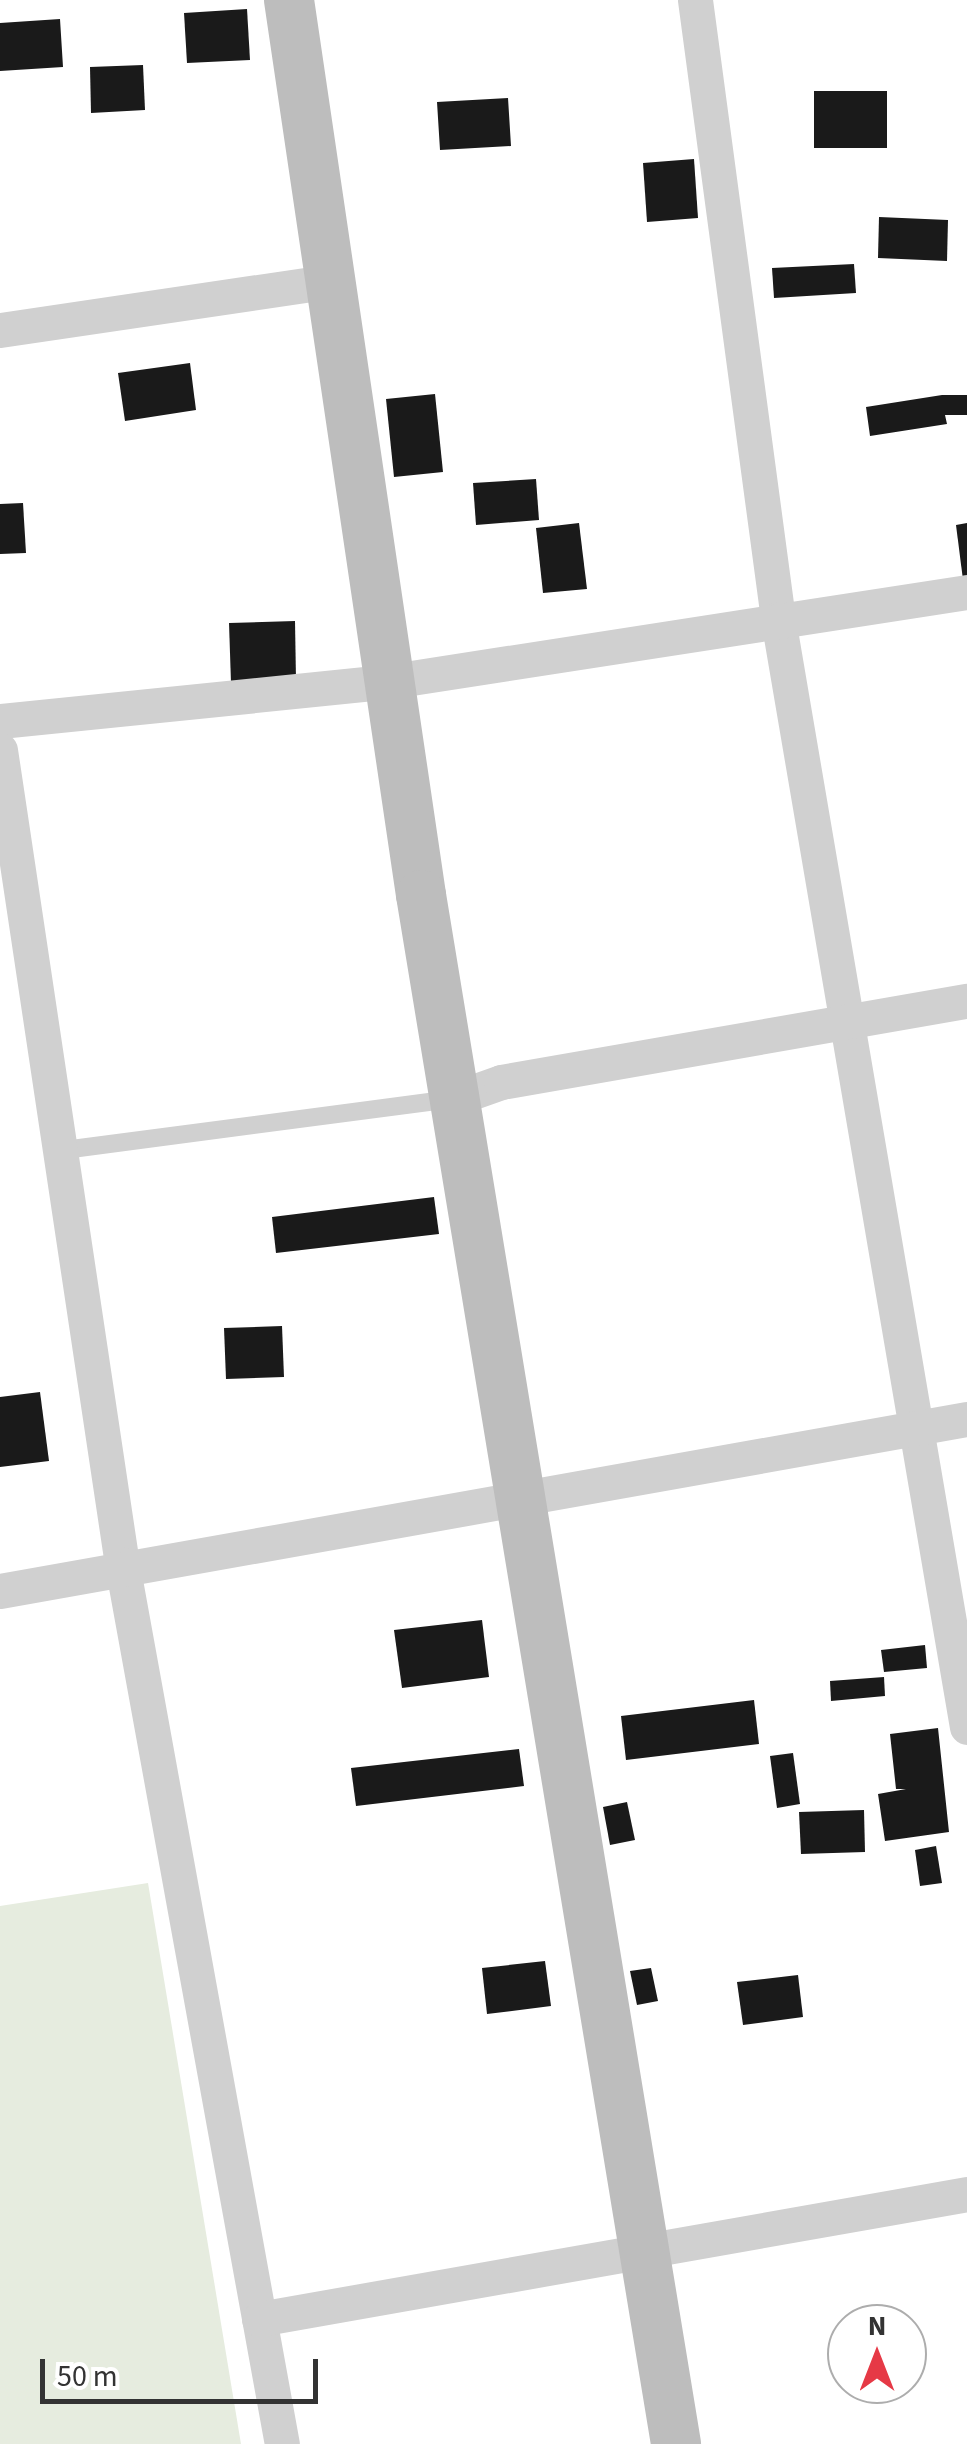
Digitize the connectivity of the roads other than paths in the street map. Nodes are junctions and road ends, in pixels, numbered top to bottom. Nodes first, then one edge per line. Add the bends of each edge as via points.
1 (289, 0) edge
2 (695, 0) edge
3 (330, 280) junction
4 (0, 330) edge
5 (967, 592) edge
6 (778, 619) junction
7 (392, 681) junction
8 (0, 721) edge
9 (0, 750) edge
10 (967, 1001) edge
11 (844, 1022) junction
12 (456, 1098) junction
13 (64, 1150) junction
14 (967, 1419) edge
15 (918, 1427) junction
16 (523, 1495) junction
17 (122, 1564) junction
18 (0, 1591) edge
19 (967, 1727) edge
20 (967, 2194) edge
21 (645, 2250) junction
22 (259, 2319) junction
23 (282, 2444) edge
24 (676, 2444) edge

1 - 3 street
2 - 6 street
3 - 4 street
3 - 7 street
5 - 6 street
6 - 7 street
6 - 11 street
7 - 8 street
7 - 12 street
9 - 13 street
10 - 11 street
11 - 12 street via 500,1082
11 - 15 street
12 - 13 lane
12 - 16 street
13 - 17 street
14 - 15 street
15 - 16 street
15 - 19 street
16 - 17 street
16 - 21 street
17 - 18 street
17 - 22 street
20 - 21 street
21 - 22 street
21 - 24 street
22 - 23 street

